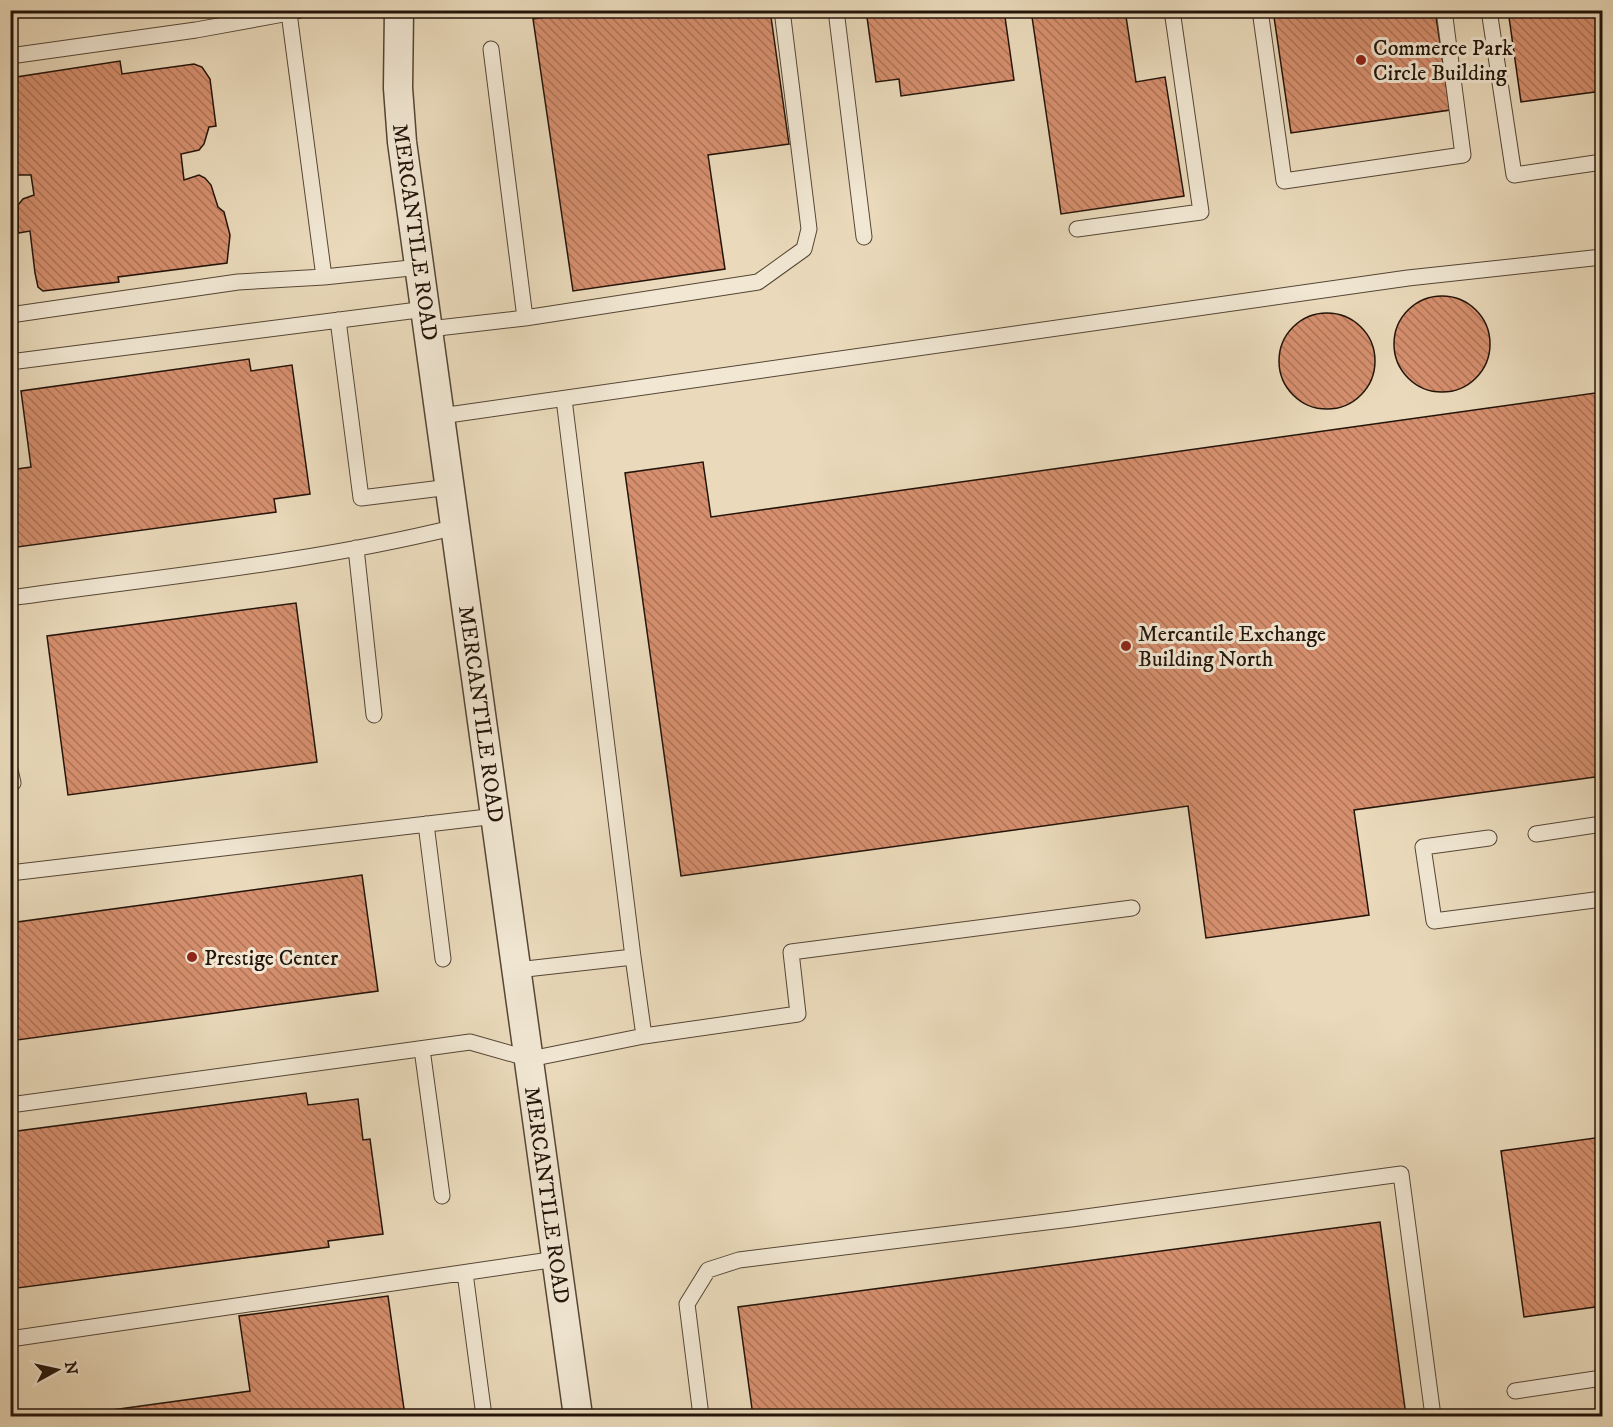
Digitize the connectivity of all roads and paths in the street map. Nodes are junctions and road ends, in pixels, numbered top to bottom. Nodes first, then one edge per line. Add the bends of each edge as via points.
1 (399, 10) edge
2 (420, 10) edge
3 (782, 10) edge
4 (836, 10) edge
5 (1172, 10) edge
6 (1260, 10) edge
7 (1444, 10) edge
8 (1489, 10) edge
9 (294, 12) edge
10 (490, 49) dead end
11 (10, 56) edge
12 (398, 88) junction
13 (1602, 162) edge
14 (1077, 229) dead end
15 (864, 237) dead end
16 (1602, 257) edge
17 (420, 267) junction
18 (324, 277) junction
19 (10, 315) edge
20 (525, 318) junction
21 (428, 319) junction
22 (338, 320) junction
23 (10, 362) edge
24 (564, 399) junction
25 (441, 416) junction
26 (450, 487) junction
27 (456, 527) junction
28 (356, 548) junction
29 (10, 598) edge
30 (374, 715) dead end
31 (496, 816) junction
32 (426, 824) junction
33 (1602, 824) edge
34 (1536, 834) dead end
35 (1489, 838) dead end
36 (10, 873) edge
37 (1602, 898) edge
38 (1132, 908) dead end
39 (633, 957) junction
40 (443, 959) dead end
41 (518, 970) junction
42 (644, 1036) junction
43 (422, 1049) junction
44 (530, 1059) junction
45 (10, 1105) edge
46 (442, 1196) dead end
47 (557, 1260) junction
48 (465, 1273) junction
49 (10, 1339) edge
50 (1602, 1378) edge
51 (1515, 1391) dead end
52 (484, 1416) edge
53 (578, 1416) edge
54 (701, 1416) edge
55 (1433, 1416) edge

1 - 12 street, MERCANTILE ROAD
2 - 12 street
3 - 20 lane via 809,229 804,249 758,282
4 - 15 lane
5 - 14 lane via 1201,212
6 - 7 lane via 1284,181 1463,155
8 - 13 lane via 1514,175
9 - 11 lane
9 - 18 lane
10 - 20 lane
12 - 17 street, MERCANTILE ROAD
16 - 24 lane via 1408,278
17 - 18 lane
17 - 21 street, MERCANTILE ROAD
18 - 19 lane via 238,282
20 - 21 lane
21 - 22 lane
21 - 25 street, MERCANTILE ROAD
22 - 23 lane
22 - 26 lane via 361,498
24 - 25 lane
24 - 39 lane
25 - 26 street, MERCANTILE ROAD
26 - 27 street, MERCANTILE ROAD
27 - 28 lane
27 - 31 street, MERCANTILE ROAD
28 - 29 lane
28 - 30 lane
31 - 32 lane
31 - 41 street, MERCANTILE ROAD
32 - 36 lane
32 - 40 lane
33 - 34 lane
35 - 37 lane via 1423,847 1434,921
38 - 42 lane via 791,952 798,1014
39 - 41 lane
39 - 42 lane
41 - 44 street, MERCANTILE ROAD
42 - 44 lane
43 - 44 lane via 470,1042
43 - 45 lane
43 - 46 lane
44 - 47 street, MERCANTILE ROAD
47 - 48 lane
47 - 53 street, MERCANTILE ROAD
48 - 49 lane
48 - 52 lane
50 - 51 lane
54 - 55 lane via 687,1304 708,1270 739,1260 1401,1174

